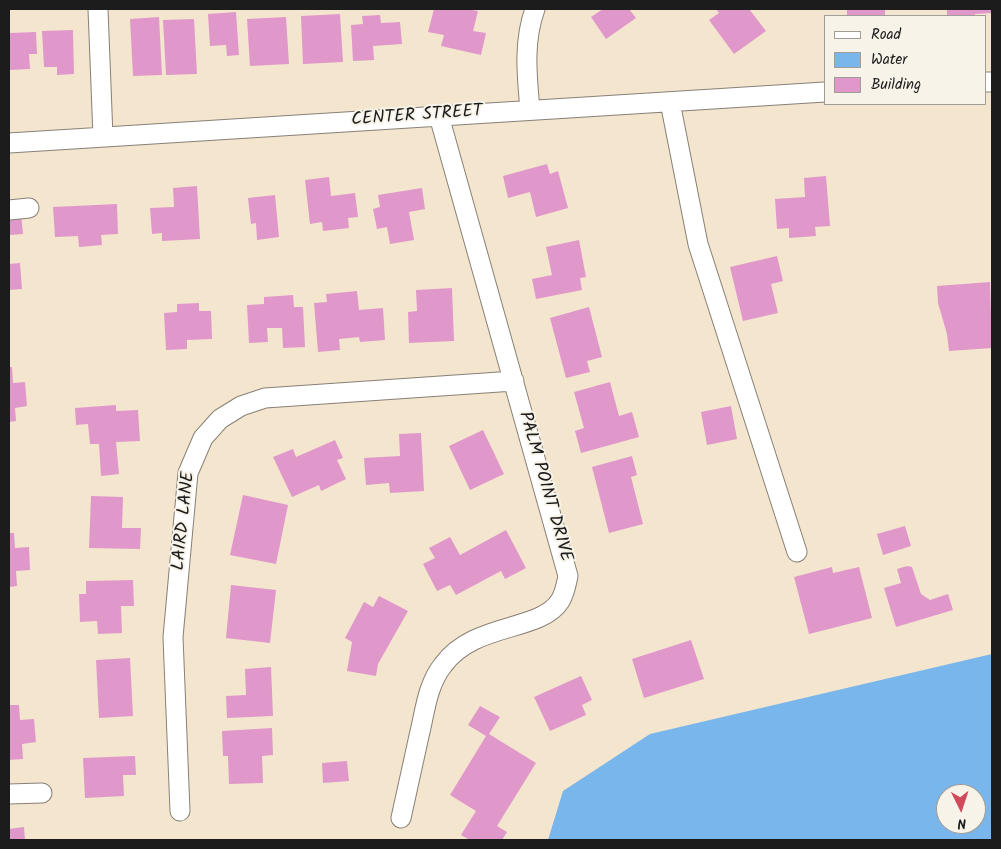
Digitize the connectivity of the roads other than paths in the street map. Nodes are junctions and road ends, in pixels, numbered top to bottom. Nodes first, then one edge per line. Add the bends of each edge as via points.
1 (98, 9) edge
2 (535, 9) edge
3 (824, 92) edge
4 (670, 102) junction
5 (530, 110) junction
6 (439, 116) junction
7 (103, 137) junction
8 (9, 143) edge
9 (29, 208) dead end
10 (9, 210) edge
11 (514, 381) junction
12 (797, 552) dead end
13 (42, 793) dead end
14 (9, 794) edge
15 (180, 811) dead end
16 (401, 818) dead end

1 - 7 street
2 - 5 street via 526,54
3 - 4 street, CENTER STREET
4 - 5 street, CENTER STREET
4 - 12 street via 698,244
5 - 6 street, CENTER STREET
6 - 7 street, CENTER STREET
6 - 11 street, PALM POINT DRIVE
7 - 8 street, CENTER STREET
9 - 10 street
11 - 15 street, LAIRD LANE via 265,398 230,412 203,438 188,473 174,637
11 - 16 street, PALM POINT DRIVE via 566,564 566,589 550,612 476,637 452,653 443,664 429,690
13 - 14 street

